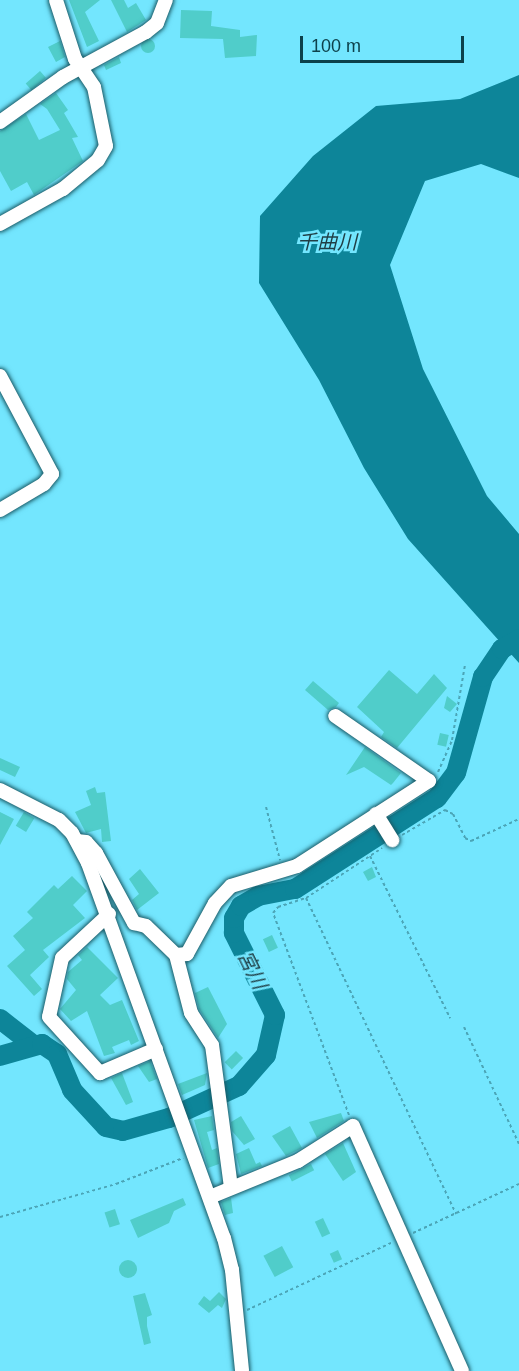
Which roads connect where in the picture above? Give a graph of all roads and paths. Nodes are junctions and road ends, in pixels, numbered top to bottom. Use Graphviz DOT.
graph roads {
  1 [pos="56,0"];
  2 [pos="181,0"];
  3 [pos="166,1"];
  4 [pos="80,67"];
  5 [pos="0,122"];
  6 [pos="0,224"];
  7 [pos="0,376"];
  8 [pos="0,510"];
  9 [pos="465,665"];
  10 [pos="334,716"];
  11 [pos="429,781"];
  12 [pos="0,790"];
  13 [pos="267,807"];
  14 [pos="379,819"];
  15 [pos="519,819"];
  16 [pos="391,839"];
  17 [pos="77,841"];
  18 [pos="370,856"];
  19 [pos="283,872"];
  20 [pos="306,898"];
  21 [pos="109,914"];
  22 [pos="134,923"];
  23 [pos="117,937"];
  24 [pos="176,955"];
  25 [pos="450,1018"];
  26 [pos="464,1027"];
  27 [pos="156,1049"];
  28 [pos="353,1126"];
  29 [pos="519,1144"];
  30 [pos="193,1155"];
  31 [pos="519,1184"];
  32 [pos="231,1188"];
  33 [pos="210,1197"];
  34 [pos="456,1214"];
  35 [pos="0,1218"];
  36 [pos="403,1238"];
  37 [pos="237,1315"];
  38 [pos="242,1371"];
  39 [pos="462,1371"];
  1 -- 4 [label="street"];
  2 -- 3 [label="street"];
  3 -- 4 [label="street"];
  4 -- 5 [label="street"];
  4 -- 6 [label="street"];
  7 -- 8 [label="street"];
  9 -- 11 [label="path"];
  10 -- 11 [label="street"];
  11 -- 14 [label="street"];
  12 -- 17 [label="street"];
  13 -- 19 [label="path"];
  14 -- 16 [label="street"];
  14 -- 19 [label="street"];
  15 -- 16 [label="path"];
  16 -- 18 [label="path"];
  17 -- 21 [label="street"];
  17 -- 22 [label="street"];
  18 -- 20 [label="path"];
  18 -- 25 [label="path"];
  19 -- 24 [label="street"];
  20 -- 28 [label="path"];
  20 -- 34 [label="path"];
  21 -- 23 [label="street"];
  21 -- 27 [label="street"];
  22 -- 23 [label="street"];
  22 -- 24 [label="street"];
  23 -- 27 [label="street"];
  24 -- 32 [label="street"];
  26 -- 29 [label="path"];
  27 -- 30 [label="street"];
  28 -- 32 [label="street"];
  28 -- 36 [label="street"];
  30 -- 33 [label="street"];
  30 -- 35 [label="path"];
  31 -- 34 [label="path"];
  32 -- 33 [label="street"];
  33 -- 37 [label="street"];
  34 -- 36 [label="path"];
  36 -- 37 [label="path"];
  36 -- 39 [label="street"];
  37 -- 38 [label="street"];
}
